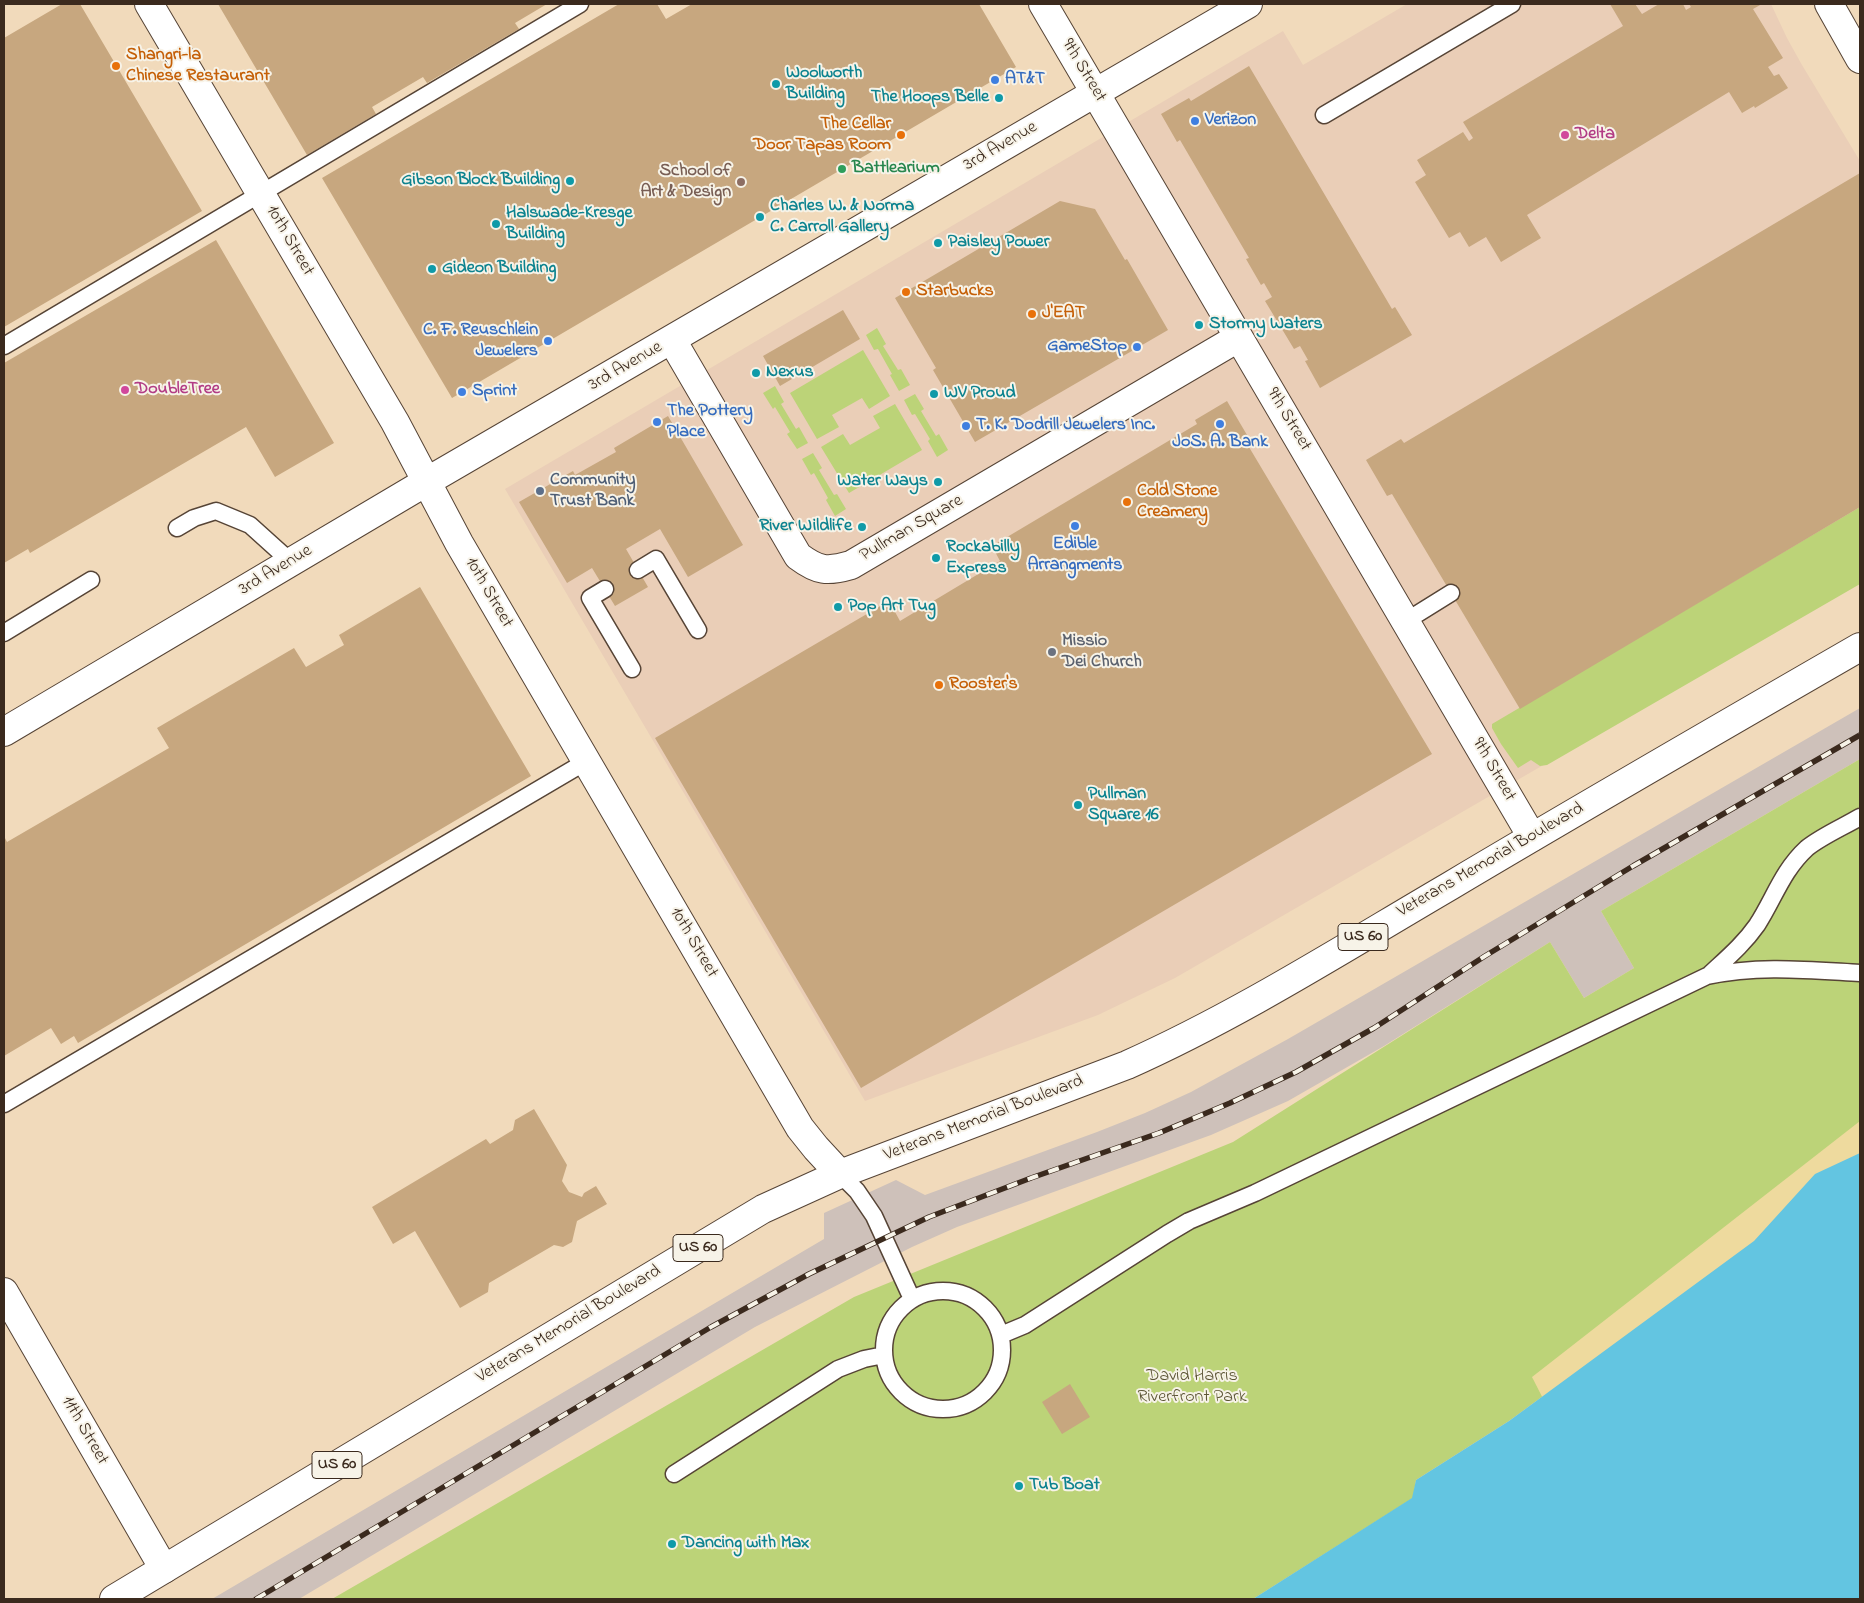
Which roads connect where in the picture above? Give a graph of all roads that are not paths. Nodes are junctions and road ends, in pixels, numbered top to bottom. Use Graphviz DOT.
graph roads {
  1 [pos="149,4"];
  2 [pos="580,4"];
  3 [pos="1043,4"];
  4 [pos="1248,4"];
  5 [pos="1512,4"];
  6 [pos="1829,4"];
  7 [pos="1860,59"];
  8 [pos="1096,92"];
  9 [pos="1324,115"];
  10 [pos="261,193"];
  11 [pos="1238,338"];
  12 [pos="672,340"];
  13 [pos="4,346"];
  14 [pos="426,482"];
  15 [pos="177,528"];
  16 [pos="291,562"];
  17 [pos="638,570"];
  18 [pos="91,580"];
  19 [pos="605,589"];
  20 [pos="1451,593"];
  21 [pos="1406,621"];
  22 [pos="698,630"];
  23 [pos="4,633"];
  24 [pos="1860,647"];
  25 [pos="632,669"];
  26 [pos="4,732"];
  27 [pos="587,761"];
  28 [pos="1860,817"];
  29 [pos="1532,837"];
  30 [pos="1860,973"];
  31 [pos="1707,976"];
  32 [pos="4,1104"];
  33 [pos="840,1174"];
  34 [pos="4,1292"];
  35 [pos="912,1299"];
  36 [pos="1001,1335"];
  37 [pos="884,1355"];
  38 [pos="674,1474"];
  39 [pos="164,1570"];
  40 [pos="114,1599"];
  1 -- 10 [label="street, 10th Street"];
  2 -- 10 [label="lane"];
  3 -- 8 [label="street, 9th Street"];
  4 -- 8 [label="street, 3rd Avenue"];
  5 -- 9 [label="lane"];
  6 -- 7 [label="street"];
  8 -- 11 [label="street, 9th Street"];
  8 -- 12 [label="street, 3rd Avenue"];
  10 -- 13 [label="lane"];
  10 -- 14 [label="street, 10th Street"];
  11 -- 12 [label="street, Pullman Square"];
  11 -- 21 [label="street, 9th Street"];
  12 -- 14 [label="street, 3rd Avenue"];
  14 -- 16 [label="street, 3rd Avenue"];
  14 -- 27 [label="street, 10th Street"];
  15 -- 16 [label="lane"];
  16 -- 26 [label="street, 3rd Avenue"];
  17 -- 22 [label="lane"];
  18 -- 23 [label="lane"];
  19 -- 25 [label="lane"];
  20 -- 21 [label="lane"];
  21 -- 29 [label="street, 9th Street"];
  24 -- 29 [label="street, Veterans Memorial Boulevard / US 60"];
  27 -- 32 [label="lane"];
  27 -- 33 [label="street, 10th Street"];
  28 -- 31 [label="lane"];
  29 -- 33 [label="street, Veterans Memorial Boulevard / US 60"];
  30 -- 31 [label="lane"];
  31 -- 36 [label="lane"];
  33 -- 35 [label="lane"];
  33 -- 39 [label="street, Veterans Memorial Boulevard / US 60"];
  34 -- 39 [label="street, 11th Street"];
  35 -- 36 [label="lane"];
  35 -- 37 [label="lane"];
  36 -- 37 [label="lane"];
  37 -- 38 [label="lane"];
  39 -- 40 [label="street, Veterans Memorial Boulevard / US 60"];
}
